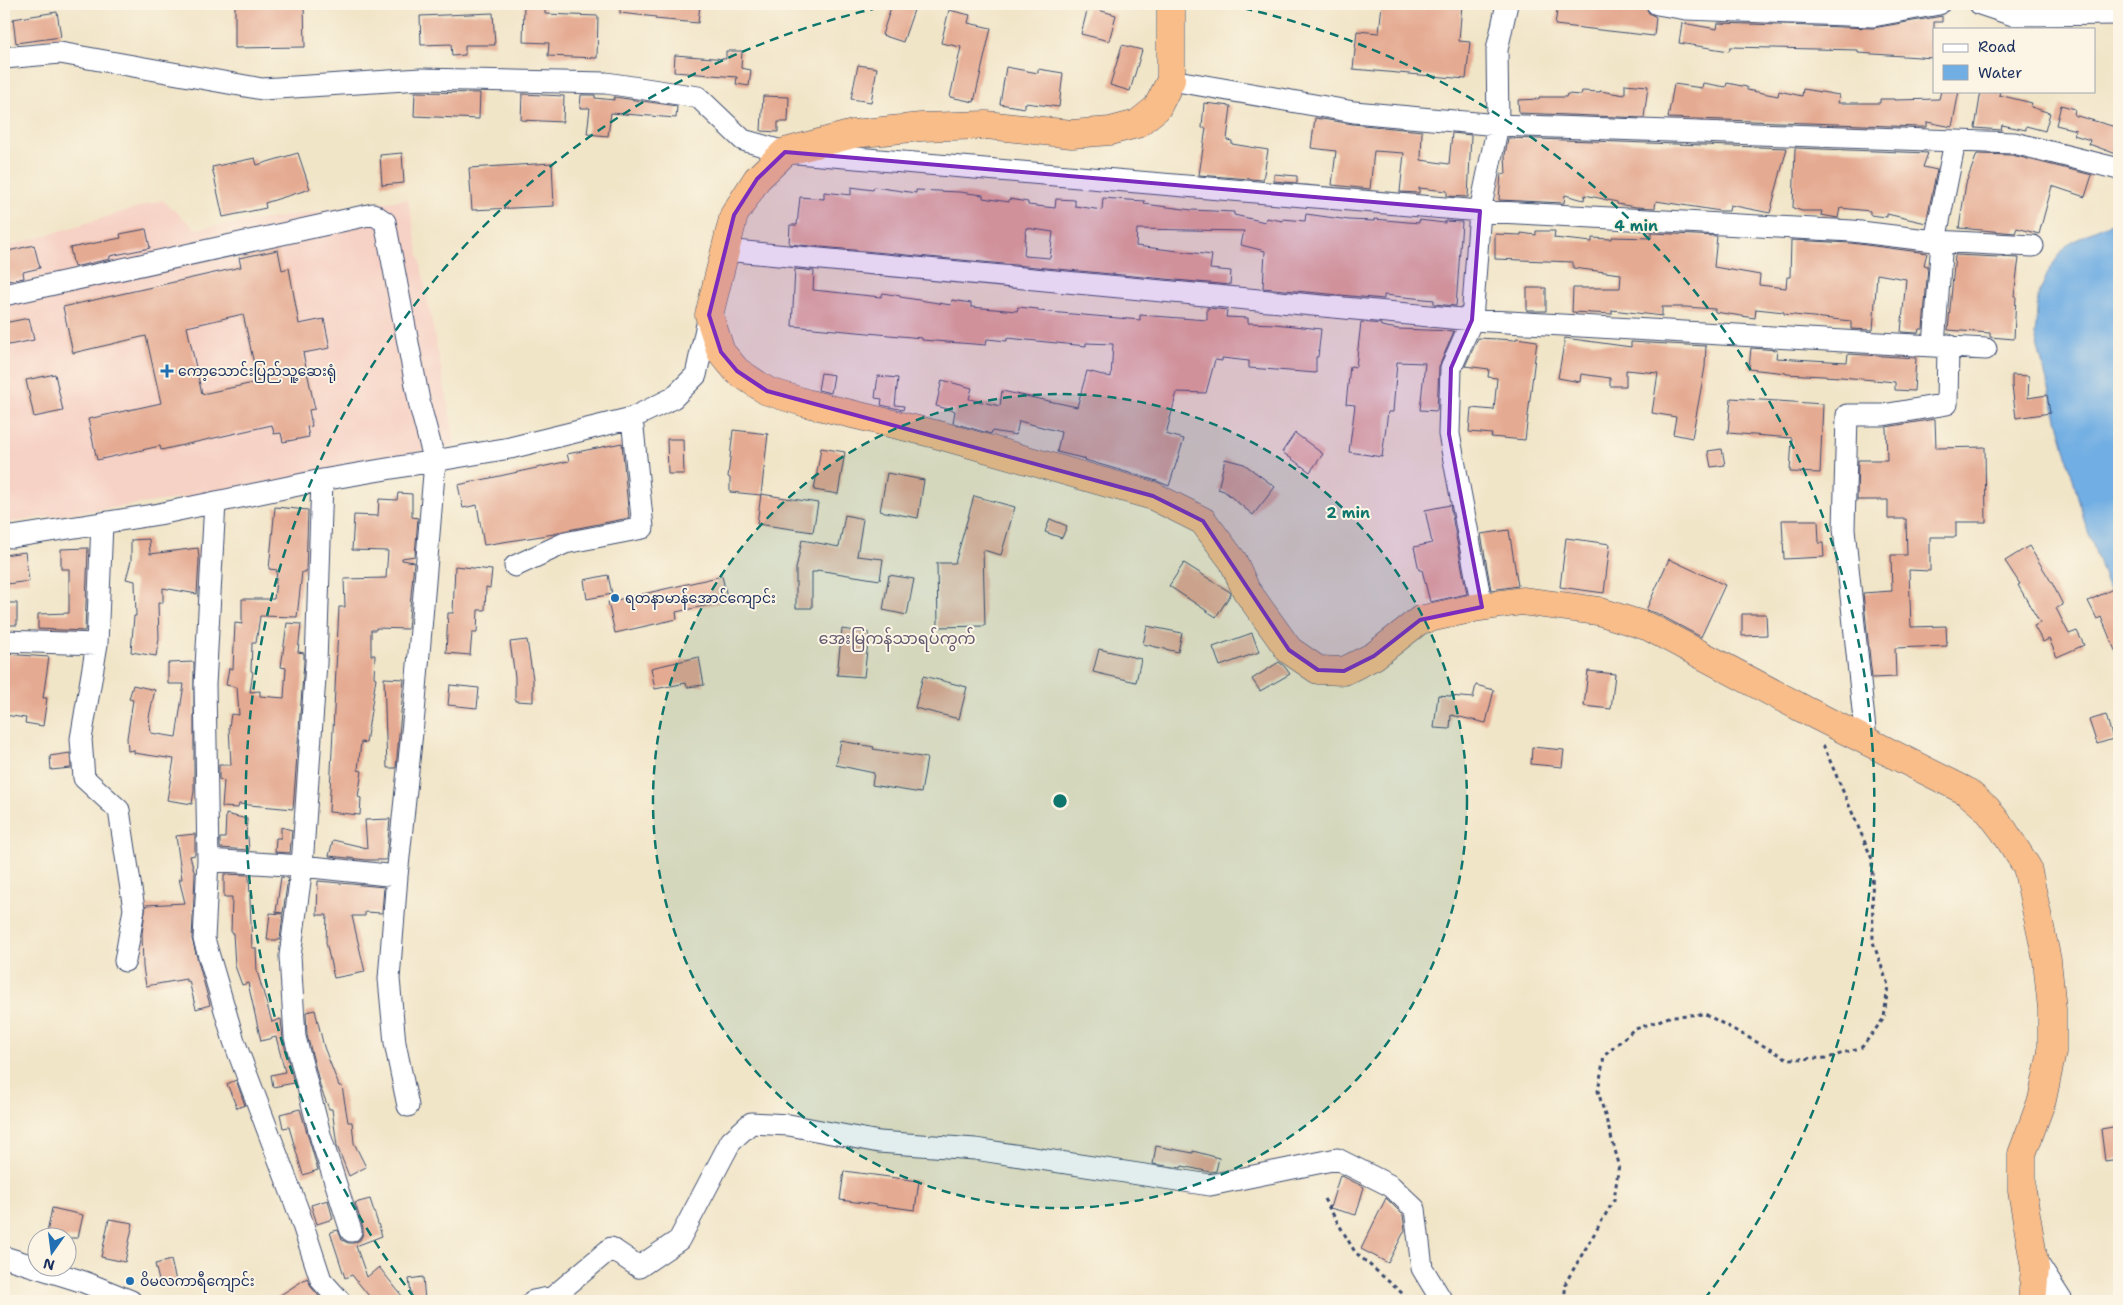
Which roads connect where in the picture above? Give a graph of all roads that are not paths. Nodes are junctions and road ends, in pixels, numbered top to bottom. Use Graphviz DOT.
graph roads {
  1 [pos="1171,4"];
  2 [pos="1507,4"];
  3 [pos="1657,4"];
  4 [pos="1939,4"];
  5 [pos="1980,4"];
  6 [pos="2119,14"];
  7 [pos="4,58"];
  8 [pos="1171,80"];
  9 [pos="1498,125"];
  10 [pos="1955,142"];
  11 [pos="785,152"];
  12 [pos="2119,169"];
  13 [pos="1480,211"];
  14 [pos="1939,241"];
  15 [pos="2033,246"];
  16 [pos="724,250"];
  17 [pos="4,295"];
  18 [pos="709,315"];
  19 [pos="1472,320"];
  20 [pos="1941,345"];
  21 [pos="1986,348"];
  22 [pos="632,418"];
  23 [pos="436,462"];
  24 [pos="322,480"];
  25 [pos="215,502"];
  26 [pos="102,523"];
  27 [pos="4,536"];
  28 [pos="515,566"];
  29 [pos="1482,607"];
  30 [pos="4,641"];
  31 [pos="97,644"];
  32 [pos="1866,739"];
  33 [pos="208,860"];
  34 [pos="302,866"];
  35 [pos="397,876"];
  36 [pos="125,961"];
  37 [pos="408,1106"];
  38 [pos="351,1231"];
  39 [pos="2033,1256"];
  40 [pos="4,1257"];
  41 [pos="132,1301"];
  42 [pos="340,1301"];
  43 [pos="533,1301"];
  44 [pos="1442,1301"];
  45 [pos="2032,1301"];
  46 [pos="2062,1301"];
  1 -- 8 [label="highway"];
  2 -- 9 [label="street"];
  3 -- 4 [label="street"];
  5 -- 6 [label="street"];
  7 -- 11 [label="street"];
  8 -- 9 [label="street"];
  8 -- 11 [label="highway"];
  9 -- 10 [label="street"];
  9 -- 13 [label="street"];
  10 -- 12 [label="street"];
  10 -- 14 [label="street"];
  11 -- 13 [label="street"];
  11 -- 16 [label="highway"];
  13 -- 14 [label="street"];
  13 -- 19 [label="street"];
  14 -- 15 [label="street"];
  14 -- 20 [label="street"];
  16 -- 18 [label="highway"];
  16 -- 19 [label="street"];
  17 -- 23 [label="street"];
  18 -- 22 [label="street"];
  18 -- 29 [label="highway"];
  19 -- 20 [label="street"];
  19 -- 29 [label="street"];
  20 -- 21 [label="street"];
  20 -- 32 [label="street"];
  22 -- 23 [label="street"];
  22 -- 28 [label="street"];
  23 -- 24 [label="street"];
  23 -- 35 [label="street"];
  24 -- 25 [label="street"];
  24 -- 34 [label="street"];
  25 -- 26 [label="street"];
  25 -- 33 [label="street"];
  26 -- 27 [label="street"];
  26 -- 31 [label="street"];
  29 -- 32 [label="highway"];
  30 -- 31 [label="street"];
  31 -- 36 [label="street"];
  32 -- 39 [label="highway"];
  33 -- 34 [label="street"];
  33 -- 42 [label="street"];
  34 -- 35 [label="street"];
  34 -- 38 [label="street"];
  35 -- 37 [label="street"];
  39 -- 45 [label="highway"];
  39 -- 46 [label="street"];
  40 -- 41 [label="street"];
  43 -- 44 [label="street"];
}
